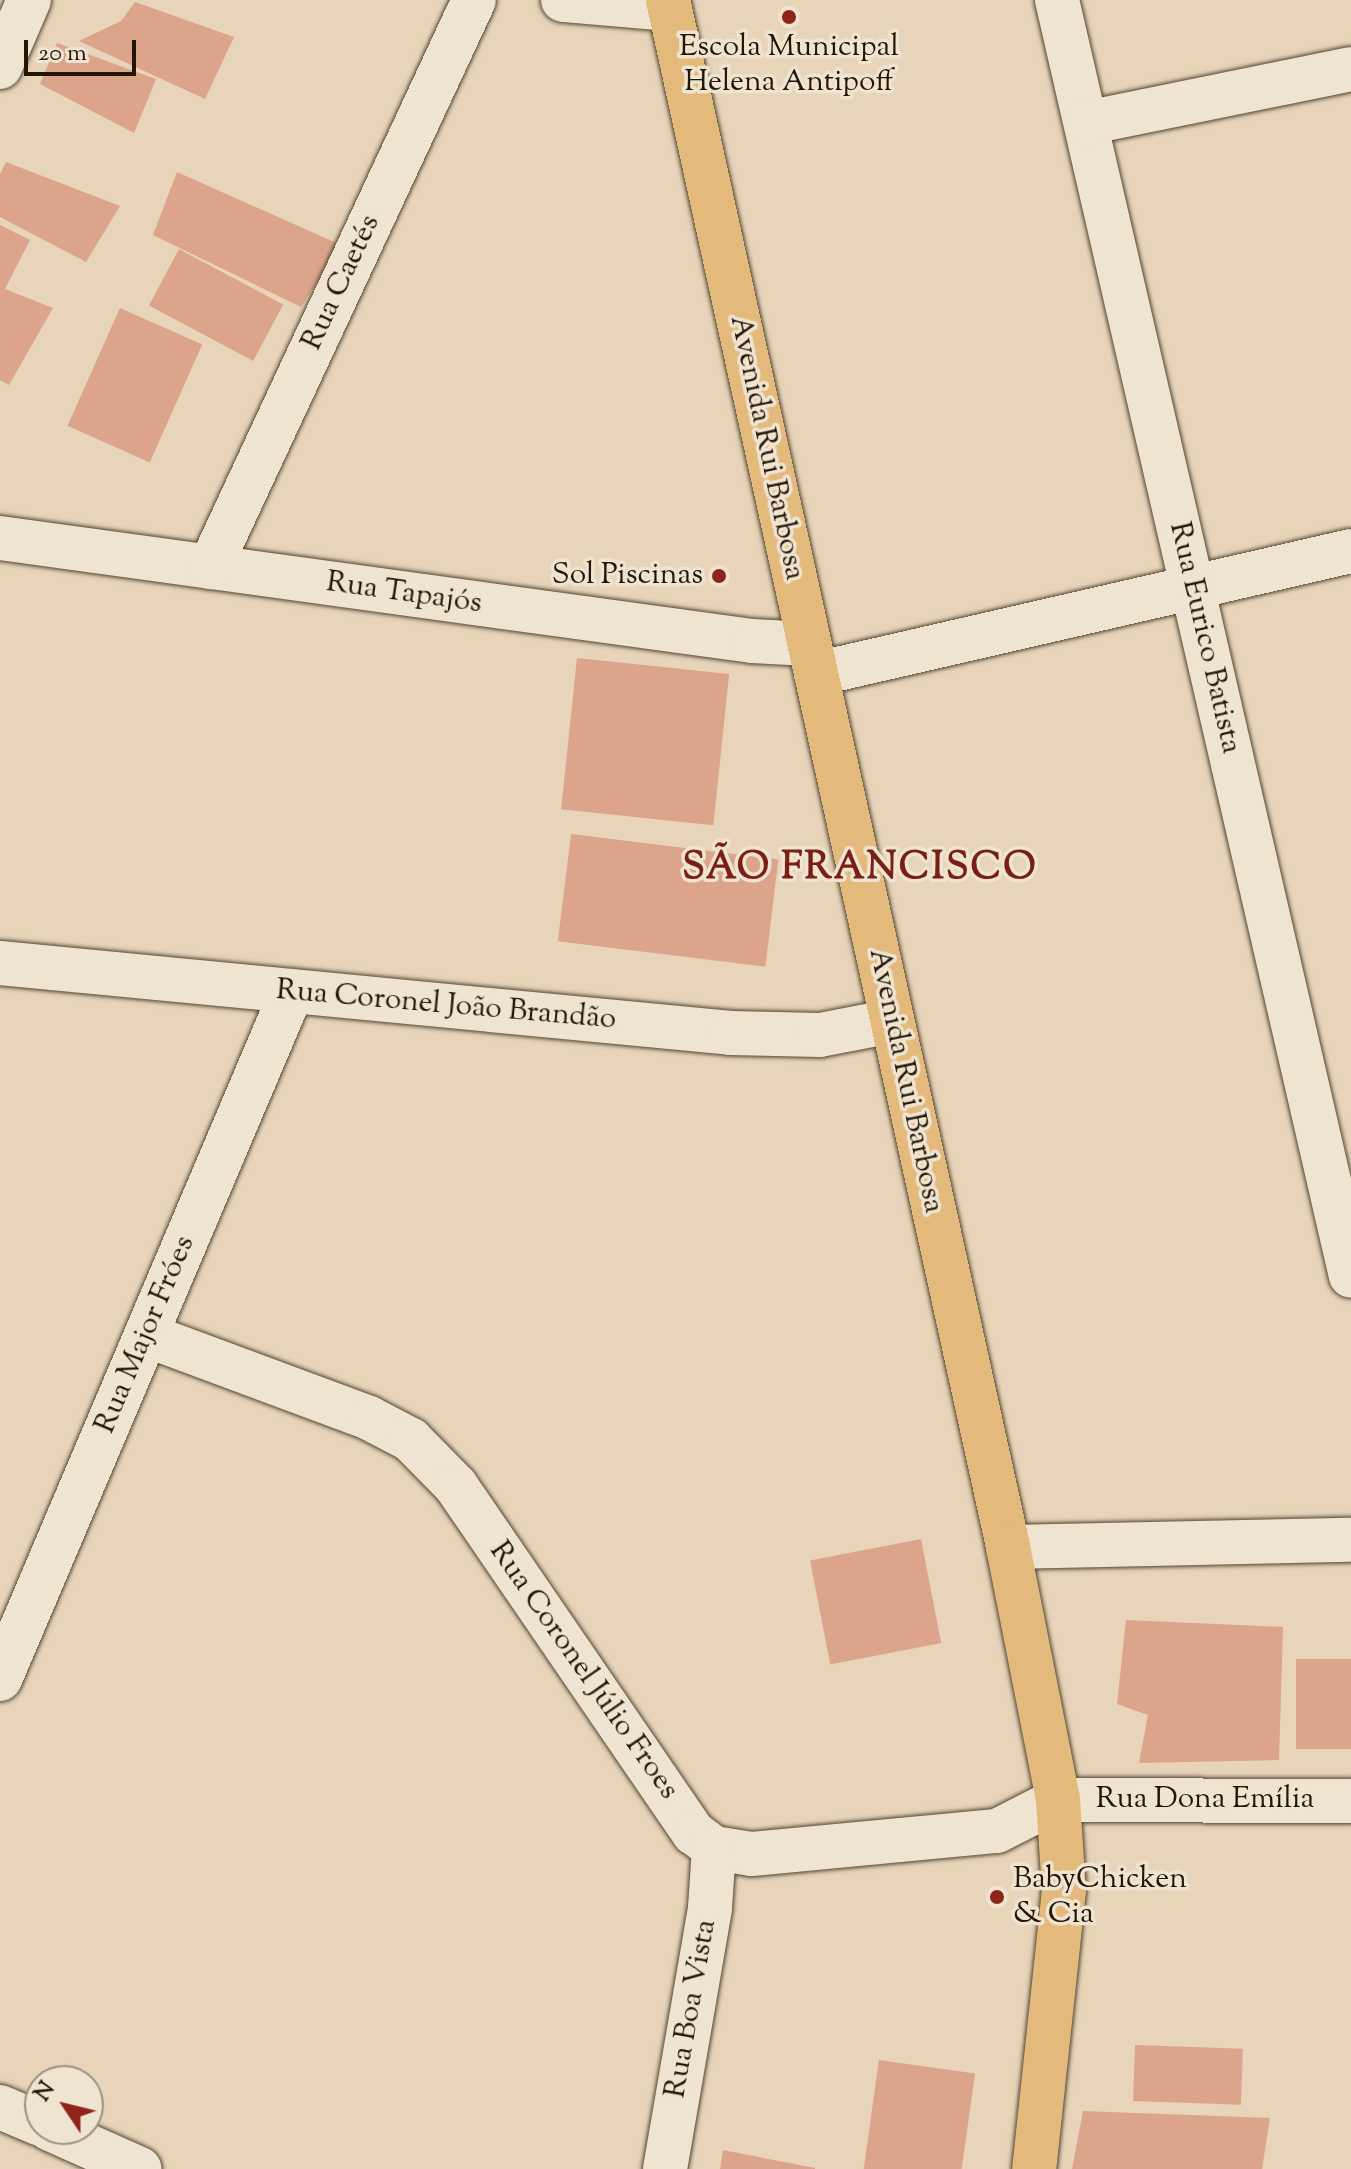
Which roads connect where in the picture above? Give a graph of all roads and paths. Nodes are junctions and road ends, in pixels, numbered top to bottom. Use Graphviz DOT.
graph roads {
  1 [pos="29,0"];
  2 [pos="474,0"];
  3 [pos="563,0"];
  4 [pos="1057,0"];
  5 [pos="668,5"];
  6 [pos="0,67"];
  7 [pos="1351,69"];
  8 [pos="1086,123"];
  9 [pos="0,538"];
  10 [pos="1351,551"];
  11 [pos="210,567"];
  12 [pos="1192,588"];
  13 [pos="813,659"];
  14 [pos="0,963"];
  15 [pos="292,991"];
  16 [pos="892,1021"];
  17 [pos="1351,1276"];
  18 [pos="146,1335"];
  19 [pos="1351,1540"];
  20 [pos="1008,1547"];
  21 [pos="0,1679"];
  22 [pos="1058,1800"];
  23 [pos="1351,1801"];
  24 [pos="714,1848"];
  25 [pos="0,2107"];
  26 [pos="24,2117"];
  27 [pos="86,2145"];
  28 [pos="140,2169"];
  29 [pos="665,2169"];
  30 [pos="1034,2169"];
  1 -- 6 [label="street"];
  2 -- 11 [label="street, Rua Caetés"];
  3 -- 5 [label="street"];
  4 -- 8 [label="street, Rua Eurico Batista"];
  5 -- 13 [label="main road, Avenida Rui Barbosa"];
  7 -- 8 [label="street"];
  8 -- 12 [label="street, Rua Eurico Batista"];
  9 -- 11 [label="street, Rua Tapajós"];
  10 -- 12 [label="street, Rua Tapajós"];
  11 -- 13 [label="street, Rua Tapajós"];
  12 -- 13 [label="street, Rua Tapajós"];
  12 -- 17 [label="street, Rua Eurico Batista"];
  13 -- 16 [label="main road, Avenida Rui Barbosa"];
  14 -- 15 [label="street, Rua Coronel João Brandão"];
  15 -- 16 [label="street, Rua Coronel João Brandão"];
  15 -- 18 [label="street, Rua Major Fróes"];
  16 -- 20 [label="main road, Avenida Rui Barbosa"];
  18 -- 21 [label="street, Rua Major Fróes"];
  18 -- 24 [label="street, Rua Coronel Júlio Froes"];
  19 -- 20 [label="street"];
  20 -- 22 [label="main road, Avenida Rui Barbosa"];
  22 -- 23 [label="street, Rua Dona Emília"];
  22 -- 24 [label="street"];
  22 -- 30 [label="main road, Avenida Rui Barbosa"];
  24 -- 29 [label="street, Rua Boa Vista"];
  25 -- 26 [label="street"];
  27 -- 28 [label="street"];
}
